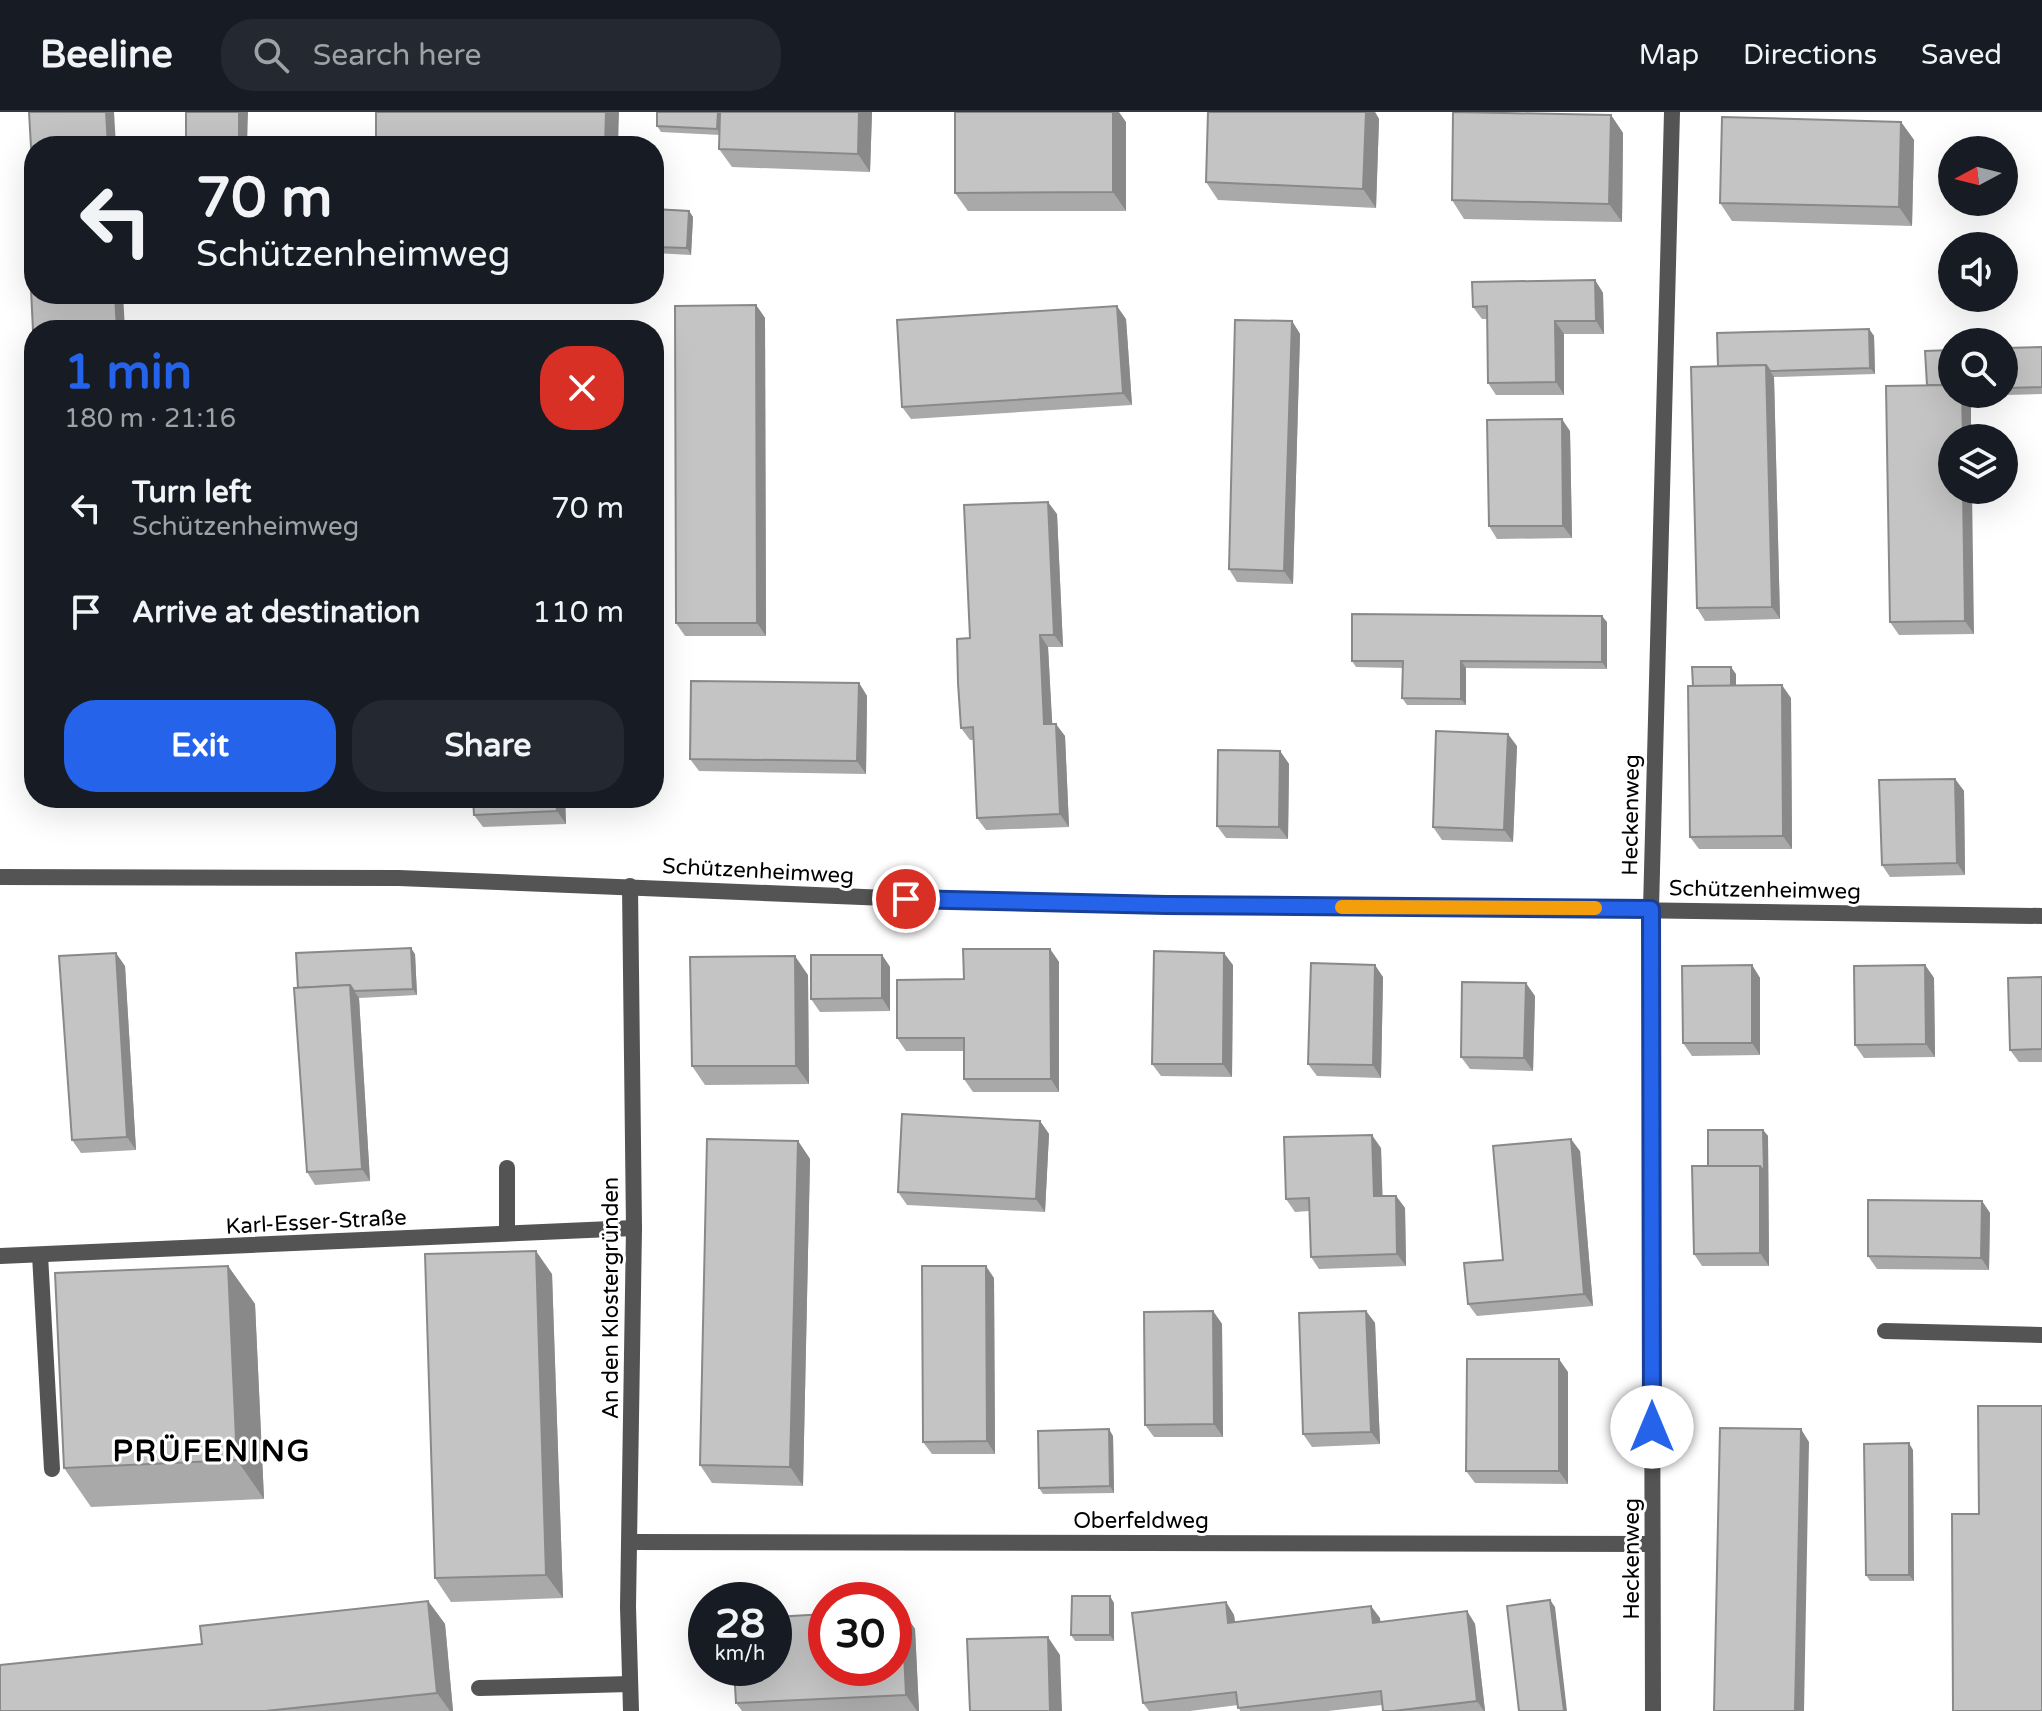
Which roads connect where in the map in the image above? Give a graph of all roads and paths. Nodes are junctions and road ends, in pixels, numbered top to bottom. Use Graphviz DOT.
graph roads {
  1 [pos="1672,112"];
  2 [pos="0,877"];
  3 [pos="630,886"];
  4 [pos="1651,909"];
  5 [pos="2042,916"];
  6 [pos="507,1168"];
  7 [pos="634,1228"];
  8 [pos="507,1233"];
  9 [pos="40,1255"];
  10 [pos="0,1256"];
  11 [pos="1885,1331"];
  12 [pos="2042,1335"];
  13 [pos="52,1469"];
  14 [pos="630,1542"];
  15 [pos="1652,1544"];
  16 [pos="630,1684"];
  17 [pos="479,1688"];
  18 [pos="631,1711"];
  19 [pos="1653,1711"];
  1 -- 4 [label="street, Heckenweg"];
  2 -- 3 [label="street, Schützenheimweg"];
  3 -- 4 [label="street, Schützenheimweg"];
  3 -- 7 [label="street, An den Klostergründen"];
  4 -- 5 [label="street, Schützenheimweg"];
  4 -- 15 [label="street, Heckenweg"];
  6 -- 8 [label="street"];
  7 -- 8 [label="street, Karl-Esser-Straße"];
  7 -- 14 [label="street, An den Klostergründen"];
  8 -- 9 [label="street, Karl-Esser-Straße"];
  9 -- 10 [label="street, Karl-Esser-Straße"];
  9 -- 13 [label="street"];
  11 -- 12 [label="street"];
  14 -- 15 [label="street, Oberfeldweg"];
  14 -- 16 [label="street, An den Klostergründen"];
  15 -- 19 [label="street, Heckenweg"];
  16 -- 17 [label="street"];
  16 -- 18 [label="street, An den Klostergründen"];
}
